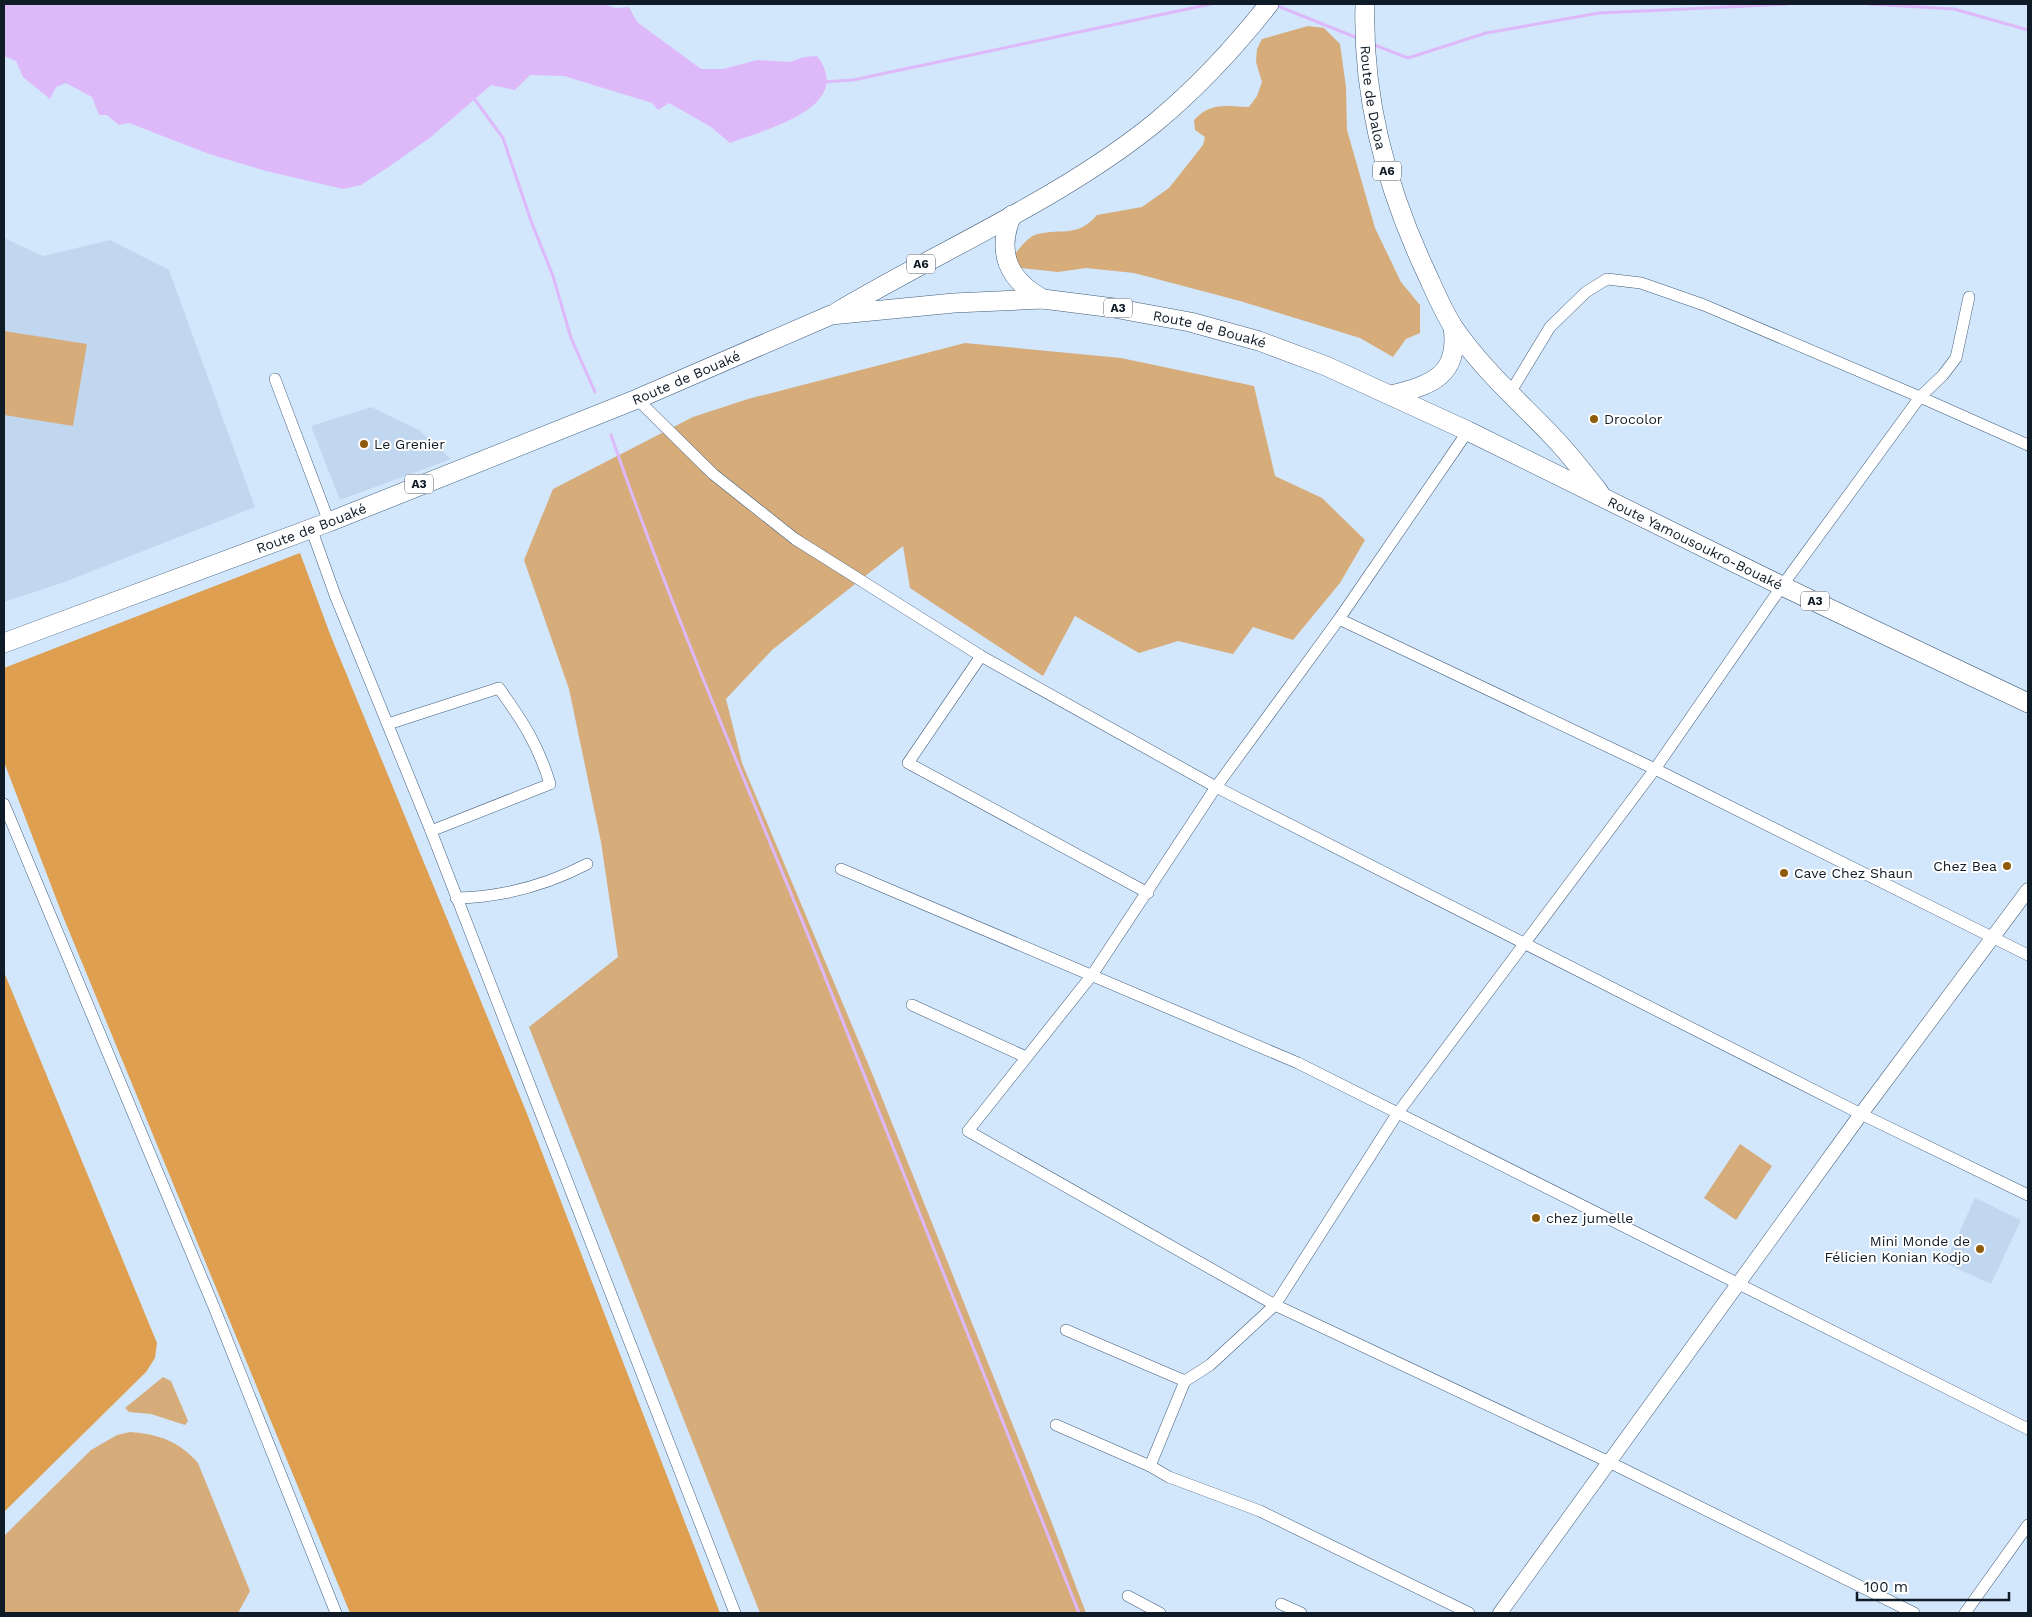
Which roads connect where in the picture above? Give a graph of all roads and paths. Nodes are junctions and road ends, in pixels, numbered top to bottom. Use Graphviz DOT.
graph roads {
  1 [pos="1269,4"];
  2 [pos="1364,4"];
  3 [pos="1012,215"];
  4 [pos="1969,297"];
  5 [pos="1043,298"];
  6 [pos="831,315"];
  7 [pos="1453,327"];
  8 [pos="275,379"];
  9 [pos="1510,392"];
  10 [pos="1391,395"];
  11 [pos="1920,397"];
  12 [pos="636,398"];
  13 [pos="1468,432"];
  14 [pos="2028,445"];
  15 [pos="1603,496"];
  16 [pos="328,522"];
  17 [pos="311,528"];
  18 [pos="1782,586"];
  19 [pos="1339,619"];
  20 [pos="4,643"];
  21 [pos="981,656"];
  22 [pos="2028,703"];
  23 [pos="388,724"];
  24 [pos="1655,769"];
  25 [pos="1216,787"];
  26 [pos="4,804"];
  27 [pos="7,824"];
  28 [pos="431,831"];
  29 [pos="587,864"];
  30 [pos="841,869"];
  31 [pos="2028,890"];
  32 [pos="1148,893"];
  33 [pos="456,898"];
  34 [pos="1993,938"];
  35 [pos="1527,943"];
  36 [pos="2028,955"];
  37 [pos="1092,975"];
  38 [pos="912,1006"];
  39 [pos="1026,1057"];
  40 [pos="1397,1114"];
  41 [pos="1861,1114"];
  42 [pos="2028,1195"];
  43 [pos="1738,1283"];
  44 [pos="1275,1305"];
  45 [pos="1066,1330"];
  46 [pos="1185,1381"];
  47 [pos="1056,1424"];
  48 [pos="2028,1428"];
  49 [pos="1609,1462"];
  50 [pos="1150,1466"];
  51 [pos="2028,1525"];
  52 [pos="1128,1596"];
  53 [pos="1281,1604"];
  54 [pos="336,1613"];
  55 [pos="735,1613"];
  56 [pos="1160,1613"];
  57 [pos="1301,1613"];
  58 [pos="1469,1613"];
  59 [pos="1500,1613"];
  60 [pos="1914,1613"];
  61 [pos="1965,1613"];
  1 -- 3 [label="highway, A6"];
  2 -- 7 [label="highway, Route de Daloa / A6"];
  3 -- 5 [label="highway"];
  3 -- 6 [label="highway, A6"];
  4 -- 11 [label="street"];
  5 -- 6 [label="highway, Route de Bouaké / A3"];
  5 -- 10 [label="highway, Route de Bouaké / A3"];
  6 -- 12 [label="highway, Route de Bouaké / A3"];
  7 -- 9 [label="highway, A6"];
  7 -- 10 [label="highway"];
  8 -- 16 [label="street"];
  9 -- 11 [label="street"];
  9 -- 15 [label="highway, A6"];
  10 -- 13 [label="highway, Route Yamousoukro-Bouaké / A3"];
  11 -- 14 [label="street"];
  11 -- 18 [label="street"];
  12 -- 16 [label="highway, Route de Bouaké / A3"];
  12 -- 21 [label="street"];
  13 -- 15 [label="highway, Route Yamousoukro-Bouaké / A3"];
  13 -- 19 [label="street"];
  15 -- 18 [label="highway, Route Yamousoukro-Bouaké / A3"];
  16 -- 17 [label="highway, Route de Bouaké / A3"];
  17 -- 20 [label="highway, Route de Bouaké / A3"];
  17 -- 23 [label="street"];
  18 -- 22 [label="highway, Route Yamousoukro-Bouaké / A3"];
  18 -- 24 [label="street"];
  19 -- 24 [label="street"];
  19 -- 25 [label="street"];
  21 -- 25 [label="street"];
  21 -- 32 [label="street"];
  23 -- 28 [label="street"];
  23 -- 28 [label="street"];
  24 -- 34 [label="street"];
  24 -- 35 [label="street"];
  25 -- 32 [label="street"];
  25 -- 35 [label="street"];
  26 -- 27 [label="street"];
  27 -- 54 [label="street"];
  28 -- 33 [label="street"];
  29 -- 33 [label="street"];
  30 -- 37 [label="street"];
  31 -- 34 [label="street"];
  32 -- 37 [label="street"];
  33 -- 55 [label="street"];
  34 -- 36 [label="street"];
  34 -- 41 [label="street"];
  35 -- 40 [label="street"];
  35 -- 41 [label="street"];
  37 -- 39 [label="street"];
  37 -- 40 [label="street"];
  38 -- 39 [label="street"];
  39 -- 44 [label="street"];
  40 -- 43 [label="street"];
  40 -- 44 [label="street"];
  41 -- 42 [label="street"];
  41 -- 43 [label="street"];
  43 -- 48 [label="street"];
  43 -- 49 [label="street"];
  44 -- 46 [label="street"];
  44 -- 49 [label="street"];
  45 -- 46 [label="street"];
  46 -- 50 [label="street"];
  47 -- 50 [label="street"];
  49 -- 59 [label="street"];
  49 -- 60 [label="street"];
  50 -- 58 [label="street"];
  51 -- 61 [label="street"];
  52 -- 56 [label="street"];
  53 -- 57 [label="street"];
}
